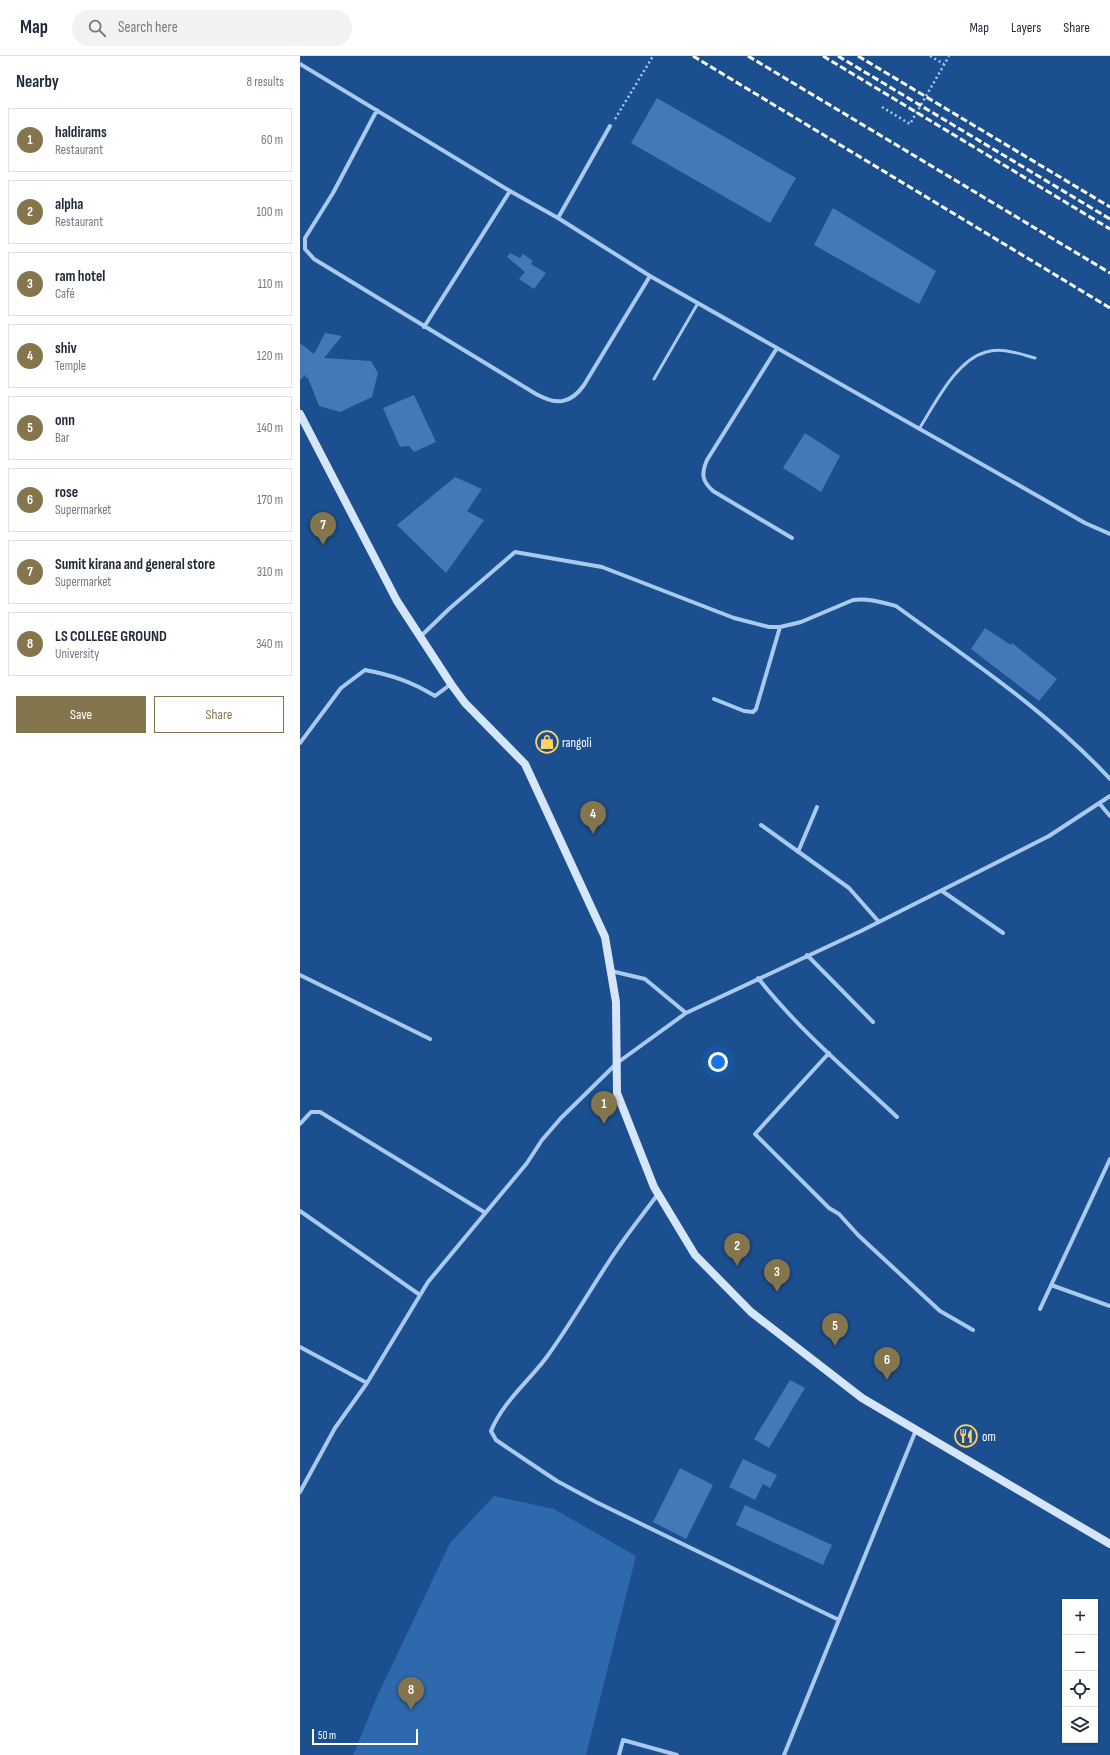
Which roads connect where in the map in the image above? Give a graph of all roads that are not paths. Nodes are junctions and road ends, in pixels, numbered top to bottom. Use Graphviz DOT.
graph roads {
  1 [pos="300,64"];
  2 [pos="377,110"];
  3 [pos="610,126"];
  4 [pos="510,191"];
  5 [pos="558,218"];
  6 [pos="650,276"];
  7 [pos="698,303"];
  8 [pos="424,326"];
  9 [pos="777,348"];
  10 [pos="1035,358"];
  11 [pos="654,379"];
  12 [pos="300,414"];
  13 [pos="919,429"];
  14 [pos="1110,534"];
  15 [pos="792,538"];
  16 [pos="780,627"];
  17 [pos="421,636"];
  18 [pos="451,684"];
  19 [pos="714,699"];
  20 [pos="300,743"];
  21 [pos="1110,778"];
  22 [pos="1110,796"];
  23 [pos="1099,803"];
  24 [pos="817,807"];
  25 [pos="1110,816"];
  26 [pos="761,825"];
  27 [pos="798,852"];
  28 [pos="942,891"];
  29 [pos="878,922"];
  30 [pos="1003,933"];
  31 [pos="808,955"];
  32 [pos="611,971"];
  33 [pos="300,975"];
  34 [pos="758,978"];
  35 [pos="686,1013"];
  36 [pos="873,1022"];
  37 [pos="430,1039"];
  38 [pos="829,1053"];
  39 [pos="617,1063"];
  40 [pos="897,1118"];
  41 [pos="300,1124"];
  42 [pos="1110,1159"];
  43 [pos="658,1193"];
  44 [pos="300,1211"];
  45 [pos="484,1212"];
  46 [pos="1051,1285"];
  47 [pos="420,1295"];
  48 [pos="1110,1306"];
  49 [pos="1040,1309"];
  50 [pos="974,1330"];
  51 [pos="300,1347"];
  52 [pos="366,1383"];
  53 [pos="916,1429"];
  54 [pos="300,1492"];
  55 [pos="1110,1544"];
  56 [pos="839,1620"];
  57 [pos="619,1755"];
  58 [pos="677,1755"];
  59 [pos="784,1755"];
  1 -- 2 [label="street"];
  2 -- 4 [label="street"];
  2 -- 8 [label="street"];
  3 -- 5 [label="street"];
  4 -- 5 [label="street"];
  4 -- 8 [label="street"];
  5 -- 6 [label="street"];
  6 -- 7 [label="street"];
  6 -- 8 [label="street"];
  7 -- 9 [label="street"];
  7 -- 11 [label="lane"];
  9 -- 13 [label="street"];
  9 -- 15 [label="street"];
  10 -- 13 [label="lane"];
  12 -- 17 [label="main road"];
  13 -- 14 [label="street"];
  16 -- 17 [label="street"];
  16 -- 19 [label="street"];
  16 -- 21 [label="street"];
  17 -- 18 [label="main road"];
  18 -- 20 [label="street"];
  18 -- 32 [label="main road"];
  22 -- 23 [label="street"];
  23 -- 25 [label="street"];
  23 -- 28 [label="street"];
  24 -- 27 [label="street"];
  26 -- 27 [label="street"];
  27 -- 29 [label="street"];
  28 -- 29 [label="street"];
  28 -- 30 [label="street"];
  29 -- 31 [label="street"];
  31 -- 34 [label="street"];
  31 -- 36 [label="street"];
  32 -- 35 [label="street"];
  32 -- 39 [label="main road"];
  33 -- 37 [label="street"];
  34 -- 35 [label="street"];
  34 -- 38 [label="street"];
  35 -- 39 [label="street"];
  38 -- 40 [label="street"];
  38 -- 50 [label="street"];
  39 -- 43 [label="main road"];
  39 -- 45 [label="street"];
  41 -- 45 [label="street"];
  42 -- 46 [label="street"];
  43 -- 53 [label="main road"];
  43 -- 56 [label="street"];
  44 -- 47 [label="street"];
  45 -- 47 [label="street"];
  46 -- 48 [label="street"];
  46 -- 49 [label="street"];
  47 -- 52 [label="street"];
  51 -- 52 [label="street"];
  52 -- 54 [label="street"];
  53 -- 55 [label="main road"];
  53 -- 56 [label="street"];
  56 -- 59 [label="street"];
  57 -- 58 [label="street"];
}
